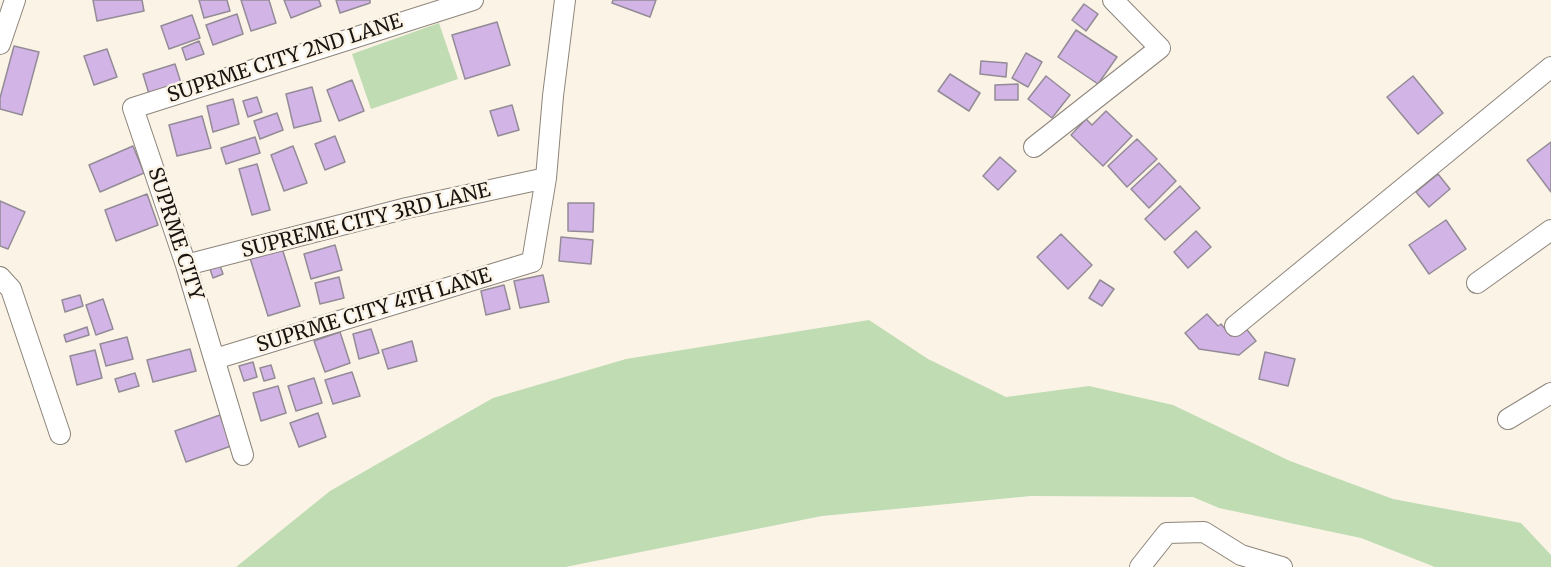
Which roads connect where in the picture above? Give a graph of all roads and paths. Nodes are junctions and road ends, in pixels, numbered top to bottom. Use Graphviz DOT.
graph roads {
  1 [pos="15,0"];
  2 [pos="473,0"];
  3 [pos="565,0"];
  4 [pos="1113,0"];
  5 [pos="0,44"];
  6 [pos="1551,67"];
  7 [pos="133,108"];
  8 [pos="1034,147"];
  9 [pos="546,178"];
  10 [pos="1551,230"];
  11 [pos="186,265"];
  12 [pos="0,277"];
  13 [pos="1477,283"];
  14 [pos="1235,326"];
  15 [pos="215,359"];
  16 [pos="1551,393"];
  17 [pos="1508,419"];
  18 [pos="60,434"];
  19 [pos="243,455"];
  20 [pos="1140,567"];
  21 [pos="1282,567"];
  1 -- 5 [label="street"];
  2 -- 7 [label="street, SUPRME CITY 2ND LANE"];
  3 -- 9 [label="street"];
  4 -- 8 [label="street"];
  6 -- 14 [label="street"];
  7 -- 11 [label="street, SUPRME CITY"];
  9 -- 11 [label="street, SUPREME CITY 3RD LANE"];
  9 -- 15 [label="street, SUPRME CITY 4TH LANE"];
  10 -- 13 [label="street"];
  11 -- 15 [label="street, SUPRME CITY"];
  12 -- 18 [label="street"];
  15 -- 19 [label="street, SUPRME CITY"];
  16 -- 17 [label="street"];
  20 -- 21 [label="street"];
}
